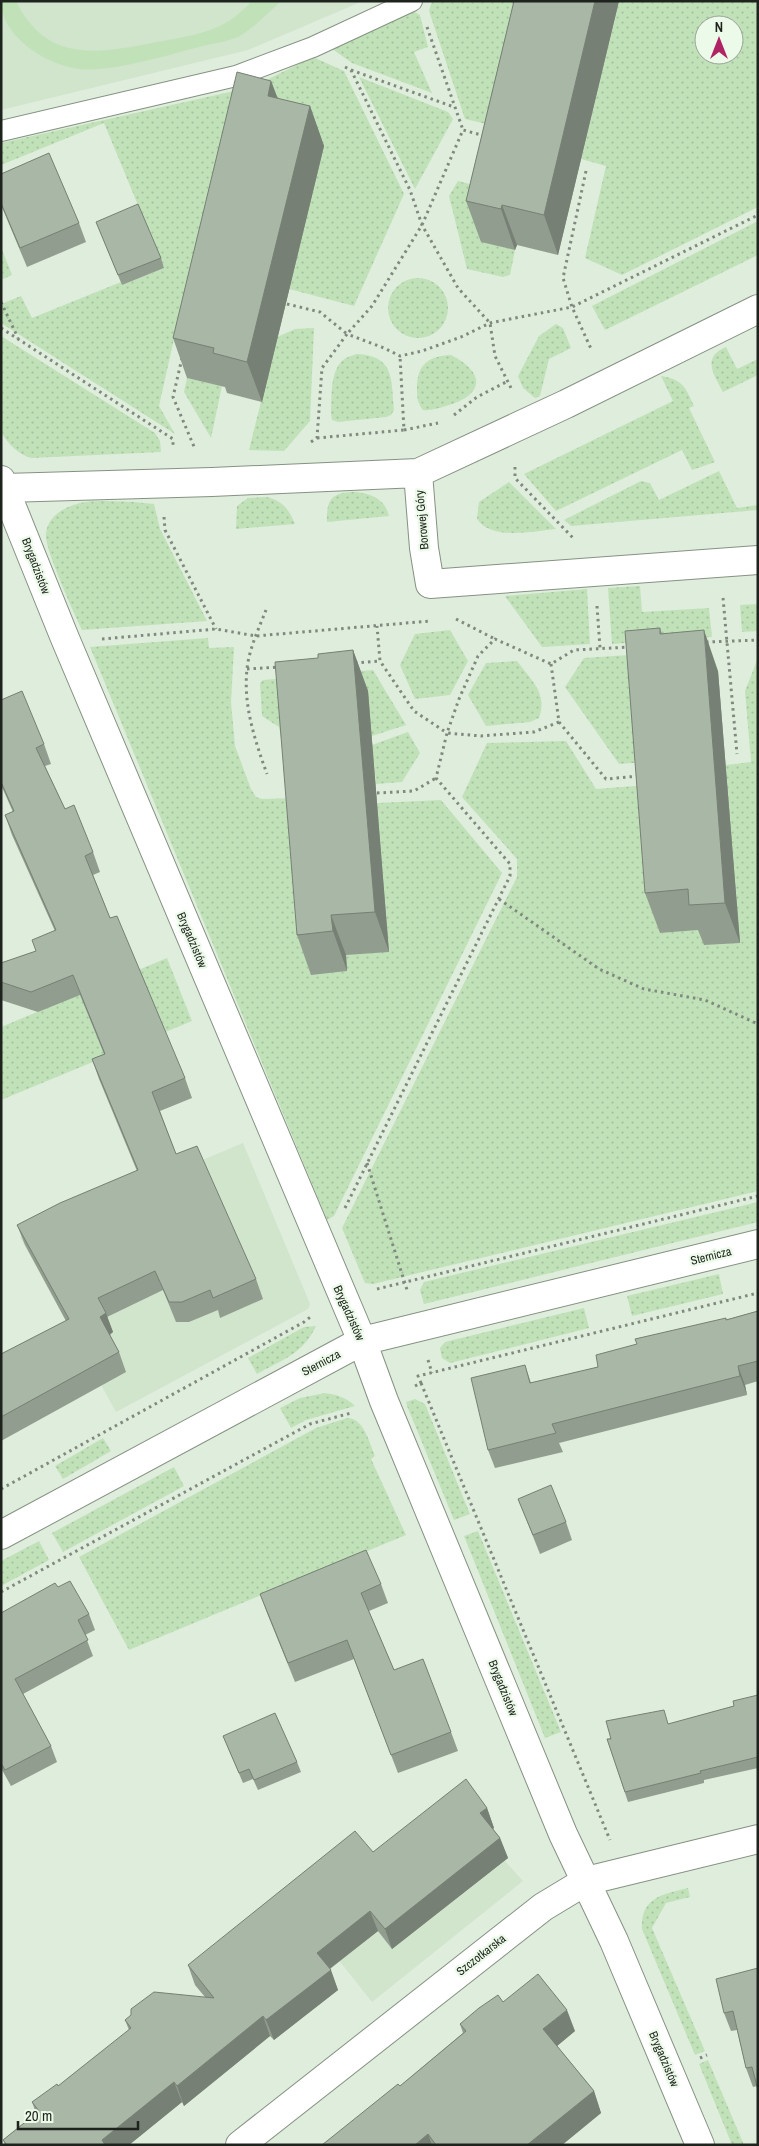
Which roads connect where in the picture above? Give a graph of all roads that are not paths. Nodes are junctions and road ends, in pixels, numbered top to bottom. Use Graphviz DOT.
graph roads {
  1 [pos="412,1"];
  2 [pos="1,132"];
  3 [pos="758,309"];
  4 [pos="418,473"];
  5 [pos="3,484"];
  6 [pos="758,560"];
  7 [pos="758,1244"];
  8 [pos="362,1341"];
  9 [pos="1,1535"];
  10 [pos="758,1839"];
  11 [pos="586,1881"];
  12 [pos="240,2145"];
  13 [pos="700,2145"];
  1 -- 2 [label="lane"];
  3 -- 4 [label="street, Borowej Góry"];
  4 -- 5 [label="street"];
  4 -- 6 [label="street, Borowej Góry"];
  5 -- 8 [label="street, Brygadzistów"];
  7 -- 8 [label="street, Sternicza"];
  8 -- 9 [label="street, Sternicza"];
  8 -- 11 [label="street, Brygadzistów"];
  10 -- 11 [label="street, Szczotkarska"];
  11 -- 12 [label="street, Szczotkarska"];
  11 -- 13 [label="street, Brygadzistów"];
}
